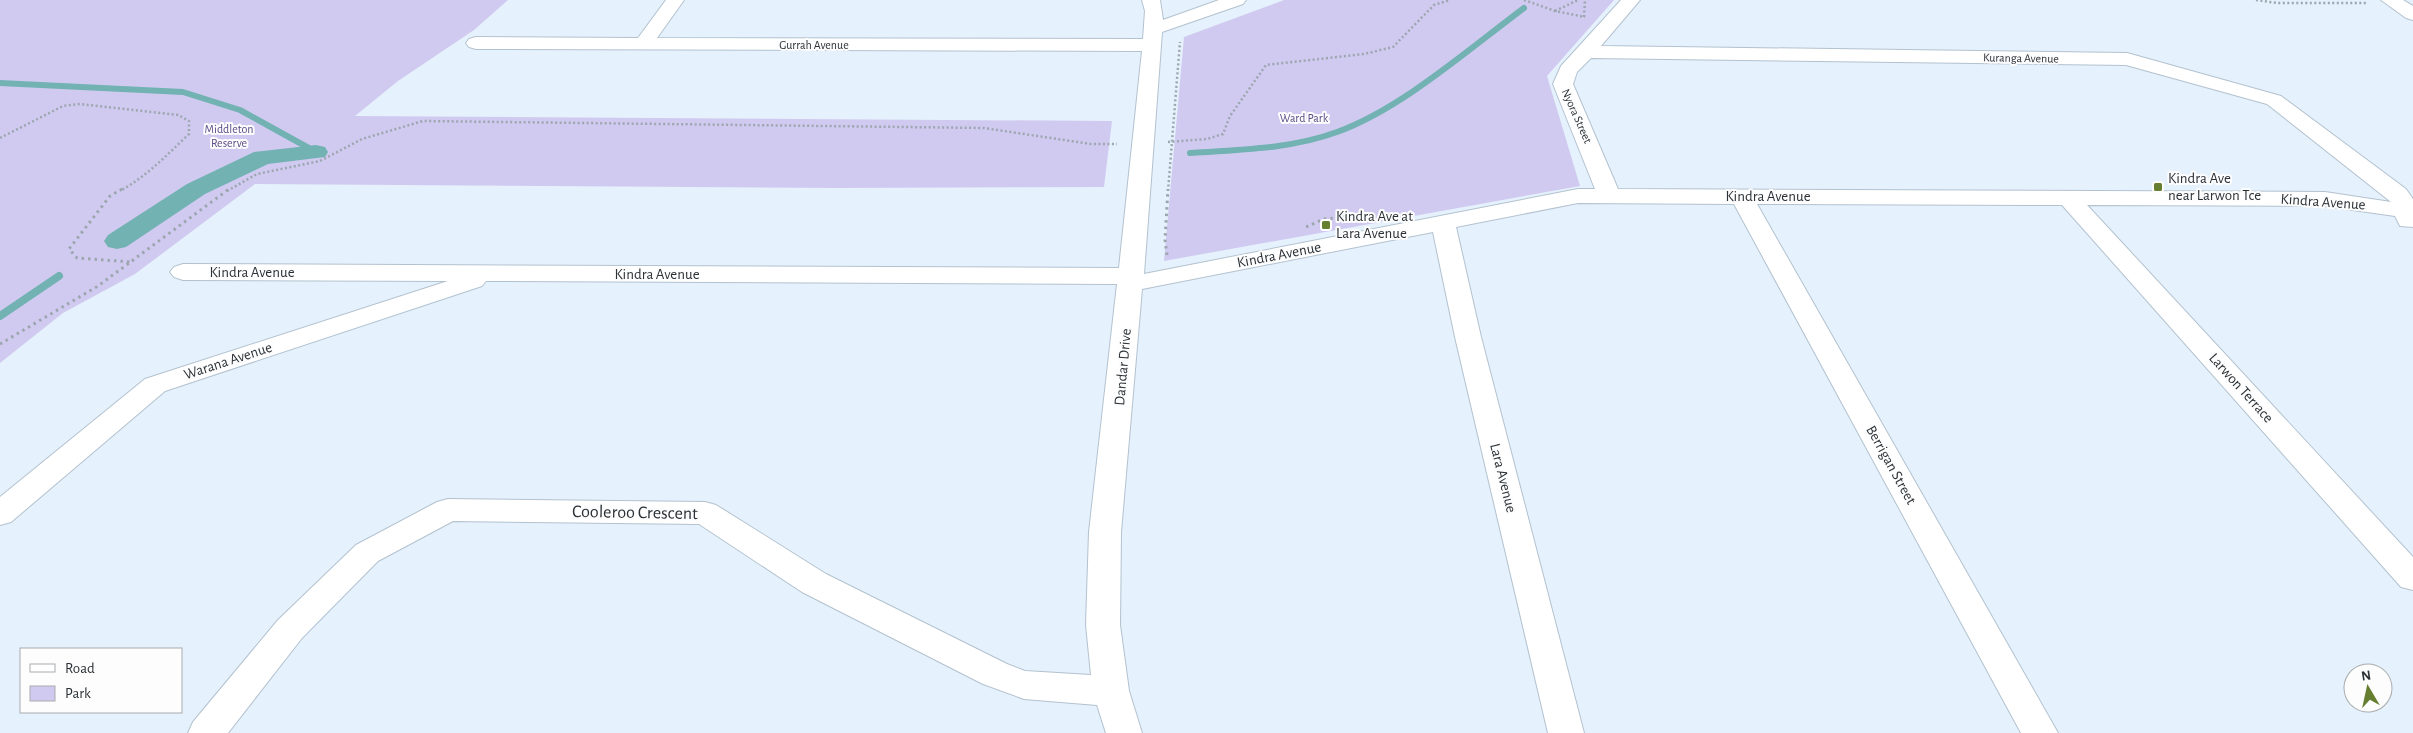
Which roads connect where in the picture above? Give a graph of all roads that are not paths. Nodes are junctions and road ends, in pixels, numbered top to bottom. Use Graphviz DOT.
graph roads {
  1 [pos="675,0"];
  2 [pos="1152,0"];
  3 [pos="1237,0"];
  4 [pos="1631,0"];
  5 [pos="2382,2"];
  6 [pos="2413,14"];
  7 [pos="1153,37"];
  8 [pos="476,43"];
  9 [pos="642,44"];
  10 [pos="1586,52"];
  11 [pos="1609,195"];
  12 [pos="1741,196"];
  13 [pos="2068,198"];
  14 [pos="2411,219"];
  15 [pos="1443,223"];
  16 [pos="183,272"];
  17 [pos="494,274"];
  18 [pos="1131,280"];
  19 [pos="0,514"];
  20 [pos="2413,578"];
  21 [pos="1111,691"];
  22 [pos="206,733"];
  23 [pos="1124,733"];
  24 [pos="1566,733"];
  25 [pos="2040,733"];
  1 -- 9 [label="street"];
  2 -- 7 [label="street, Dandar Drive"];
  3 -- 7 [label="street, Gurrah Avenue"];
  4 -- 10 [label="street, Nyora Street"];
  5 -- 6 [label="street"];
  7 -- 9 [label="street, Gurrah Avenue"];
  7 -- 18 [label="street, Dandar Drive"];
  8 -- 9 [label="street, Gurrah Avenue"];
  10 -- 11 [label="street, Nyora Street"];
  10 -- 14 [label="street, Kuranga Avenue"];
  11 -- 12 [label="street, Kindra Avenue"];
  11 -- 15 [label="street, Kindra Avenue"];
  12 -- 13 [label="street, Kindra Avenue"];
  12 -- 25 [label="street, Berrigan Street"];
  13 -- 14 [label="street, Kindra Avenue"];
  13 -- 20 [label="street, Larwon Terrace"];
  15 -- 18 [label="street, Kindra Avenue"];
  15 -- 24 [label="street, Lara Avenue"];
  16 -- 17 [label="street, Kindra Avenue"];
  17 -- 18 [label="street, Kindra Avenue"];
  17 -- 19 [label="street, Warana Avenue"];
  18 -- 21 [label="street, Dandar Drive"];
  21 -- 22 [label="street, Cooleroo Crescent"];
  21 -- 23 [label="street, Dandar Drive"];
}
